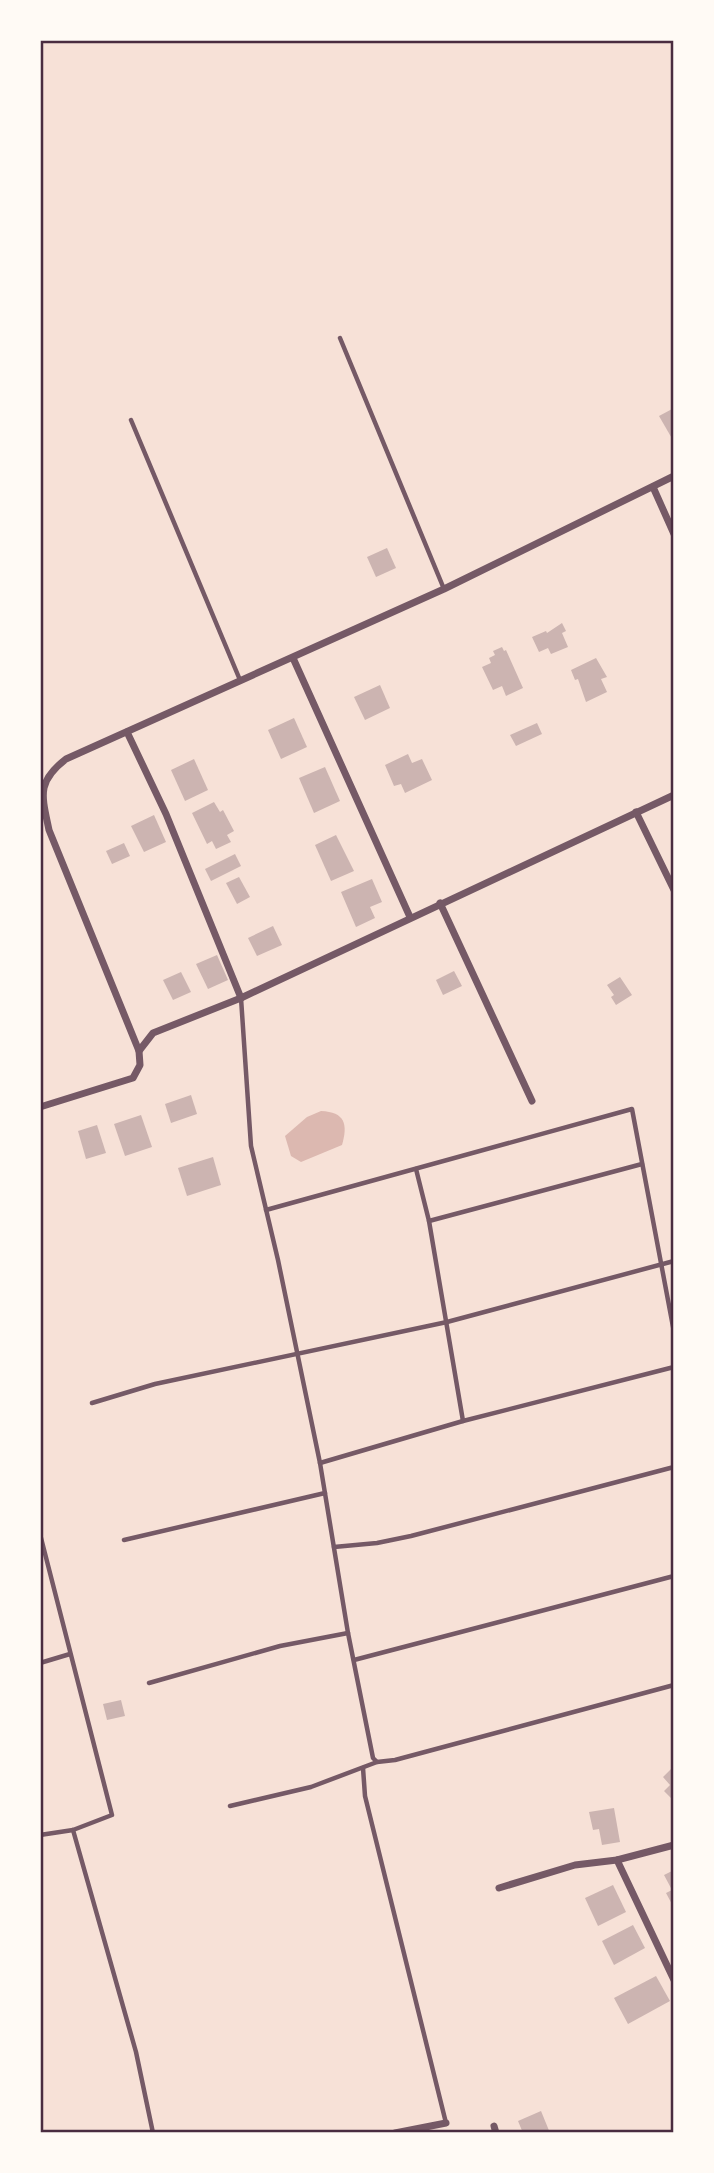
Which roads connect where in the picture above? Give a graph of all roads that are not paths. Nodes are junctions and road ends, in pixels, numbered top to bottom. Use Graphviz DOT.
graph roads {
  1 [pos="340,338"];
  2 [pos="131,420"];
  3 [pos="674,477"];
  4 [pos="653,487"];
  5 [pos="674,534"];
  6 [pos="444,589"];
  7 [pos="293,658"];
  8 [pos="241,681"];
  9 [pos="127,732"];
  10 [pos="674,794"];
  11 [pos="41,796"];
  12 [pos="636,812"];
  13 [pos="674,890"];
  14 [pos="440,903"];
  15 [pos="410,917"];
  16 [pos="241,998"];
  17 [pos="139,1051"];
  18 [pos="532,1101"];
  19 [pos="40,1107"];
  20 [pos="642,1164"];
  21 [pos="416,1170"];
  22 [pos="266,1210"];
  23 [pos="429,1221"];
  24 [pos="674,1261"];
  25 [pos="661,1264"];
  26 [pos="447,1322"];
  27 [pos="674,1332"];
  28 [pos="297,1355"];
  29 [pos="674,1367"];
  30 [pos="92,1403"];
  31 [pos="463,1421"];
  32 [pos="320,1463"];
  33 [pos="674,1467"];
  34 [pos="325,1493"];
  35 [pos="40,1534"];
  36 [pos="124,1540"];
  37 [pos="334,1547"];
  38 [pos="674,1576"];
  39 [pos="348,1633"];
  40 [pos="70,1654"];
  41 [pos="354,1660"];
  42 [pos="40,1663"];
  43 [pos="149,1683"];
  44 [pos="674,1685"];
  45 [pos="377,1762"];
  46 [pos="363,1768"];
  47 [pos="230,1806"];
  48 [pos="73,1830"];
  49 [pos="40,1835"];
  50 [pos="674,1846"];
  51 [pos="617,1860"];
  52 [pos="499,1888"];
  53 [pos="674,1980"];
  54 [pos="446,2123"];
  55 [pos="153,2133"];
  56 [pos="394,2133"];
  1 -- 6 [label="lane"];
  2 -- 8 [label="lane"];
  3 -- 4 [label="street"];
  4 -- 5 [label="street"];
  4 -- 6 [label="street"];
  6 -- 7 [label="street"];
  7 -- 8 [label="street"];
  7 -- 15 [label="street"];
  8 -- 9 [label="street"];
  9 -- 11 [label="street"];
  9 -- 16 [label="street"];
  10 -- 12 [label="street"];
  11 -- 17 [label="street"];
  12 -- 13 [label="street"];
  12 -- 14 [label="street"];
  14 -- 15 [label="street"];
  14 -- 18 [label="street"];
  15 -- 16 [label="street"];
  16 -- 17 [label="street"];
  16 -- 22 [label="lane"];
  17 -- 19 [label="street"];
  20 -- 21 [label="lane"];
  20 -- 23 [label="lane"];
  20 -- 25 [label="lane"];
  21 -- 22 [label="lane"];
  21 -- 23 [label="lane"];
  22 -- 28 [label="lane"];
  23 -- 26 [label="lane"];
  24 -- 25 [label="lane"];
  25 -- 26 [label="lane"];
  25 -- 27 [label="lane"];
  26 -- 28 [label="lane"];
  26 -- 31 [label="lane"];
  28 -- 30 [label="lane"];
  28 -- 32 [label="lane"];
  29 -- 31 [label="lane"];
  31 -- 32 [label="lane"];
  32 -- 34 [label="lane"];
  33 -- 37 [label="lane"];
  34 -- 36 [label="lane"];
  34 -- 37 [label="lane"];
  35 -- 40 [label="lane"];
  37 -- 39 [label="lane"];
  38 -- 41 [label="lane"];
  39 -- 41 [label="lane"];
  39 -- 43 [label="lane"];
  40 -- 42 [label="lane"];
  40 -- 48 [label="lane"];
  41 -- 45 [label="lane"];
  44 -- 45 [label="lane"];
  45 -- 46 [label="lane"];
  46 -- 47 [label="lane"];
  46 -- 54 [label="lane"];
  48 -- 49 [label="lane"];
  48 -- 55 [label="lane"];
  50 -- 51 [label="street"];
  51 -- 52 [label="street"];
  51 -- 53 [label="street"];
  54 -- 56 [label="street"];
}
